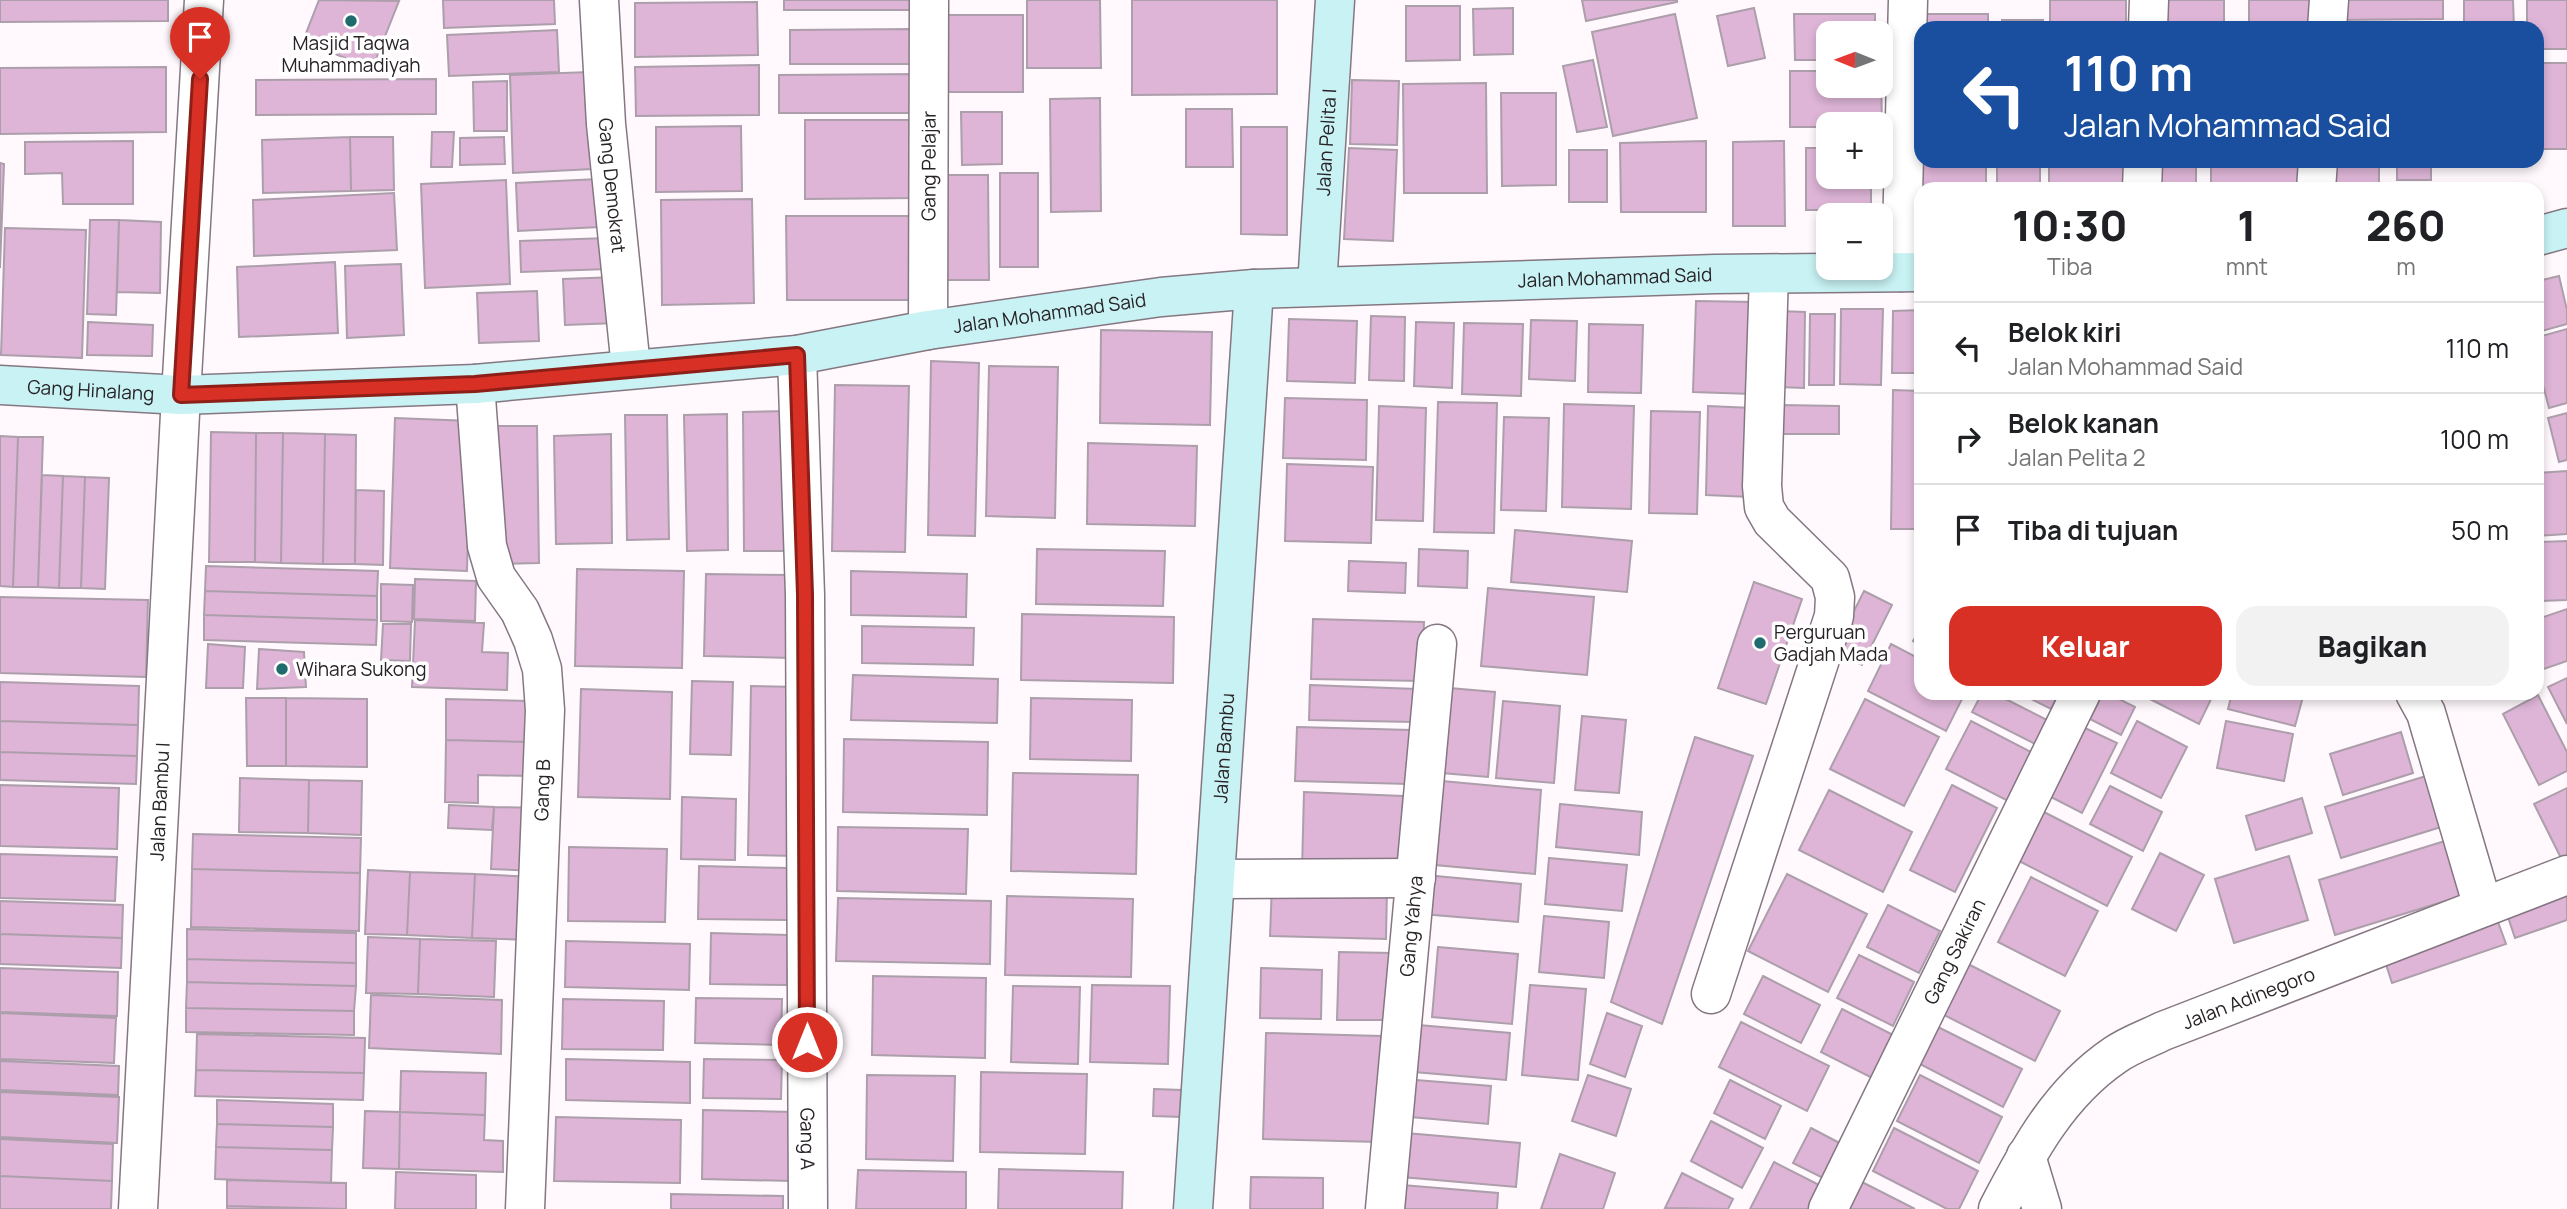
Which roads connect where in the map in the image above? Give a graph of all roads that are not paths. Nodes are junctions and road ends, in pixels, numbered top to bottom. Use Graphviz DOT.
graph roads {
  1 [pos="204,0"];
  2 [pos="599,0"];
  3 [pos="929,0"];
  4 [pos="1335,0"];
  5 [pos="1908,0"];
  6 [pos="2149,0"];
  7 [pos="2329,0"];
  8 [pos="2148,21"];
  9 [pos="2328,21"];
  10 [pos="2567,228"];
  11 [pos="2544,234"];
  12 [pos="1911,272"];
  13 [pos="1769,274"];
  14 [pos="1317,286"];
  15 [pos="1254,289"];
  16 [pos="928,330"];
  17 [pos="797,355"];
  18 [pos="631,368"];
  19 [pos="475,384"];
  20 [pos="0,385"];
  21 [pos="181,395"];
  22 [pos="1437,644"];
  23 [pos="2078,700"];
  24 [pos="2419,700"];
  25 [pos="2567,875"];
  26 [pos="1215,878"];
  27 [pos="1416,878"];
  28 [pos="2483,907"];
  29 [pos="1711,994"];
  30 [pos="2025,1156"];
  31 [pos="138,1209"];
  32 [pos="526,1209"];
  33 [pos="807,1209"];
  34 [pos="1193,1209"];
  35 [pos="1385,1209"];
  36 [pos="1828,1209"];
  37 [pos="1997,1209"];
  38 [pos="2042,1209"];
  1 -- 21 [label="street, Jalan Bambu I"];
  2 -- 18 [label="street, Gang Demokrat"];
  3 -- 16 [label="street, Gang Pelajar"];
  4 -- 14 [label="street, Jalan Pelita I"];
  5 -- 12 [label="street"];
  6 -- 8 [label="street"];
  7 -- 9 [label="street"];
  10 -- 11 [label="street"];
  12 -- 13 [label="street, Jalan Mohammad Said"];
  13 -- 14 [label="street, Jalan Mohammad Said"];
  13 -- 29 [label="street"];
  14 -- 15 [label="street, Jalan Mohammad Said"];
  15 -- 16 [label="street, Jalan Mohammad Said"];
  15 -- 26 [label="street, Jalan Bambu"];
  16 -- 17 [label="street, Jalan Mohammad Said"];
  17 -- 18 [label="street, Jalan Mohammad Said"];
  17 -- 33 [label="street, Gang A"];
  18 -- 19 [label="street, Jalan Mohammad Said"];
  19 -- 21 [label="street, Jalan Mohammad Said"];
  19 -- 32 [label="street, Gang B"];
  20 -- 21 [label="street, Gang Hinalang"];
  21 -- 31 [label="street, Jalan Bambu I"];
  22 -- 27 [label="street, Gang Yahya"];
  23 -- 36 [label="street, Gang Sakiran"];
  24 -- 28 [label="street"];
  25 -- 28 [label="street, Jalan Adinegoro"];
  26 -- 27 [label="street"];
  26 -- 34 [label="street, Jalan Bambu"];
  27 -- 35 [label="street, Gang Yahya"];
  28 -- 30 [label="street, Jalan Adinegoro"];
  30 -- 37 [label="street, Jalan Adinegoro"];
  30 -- 38 [label="street"];
}
